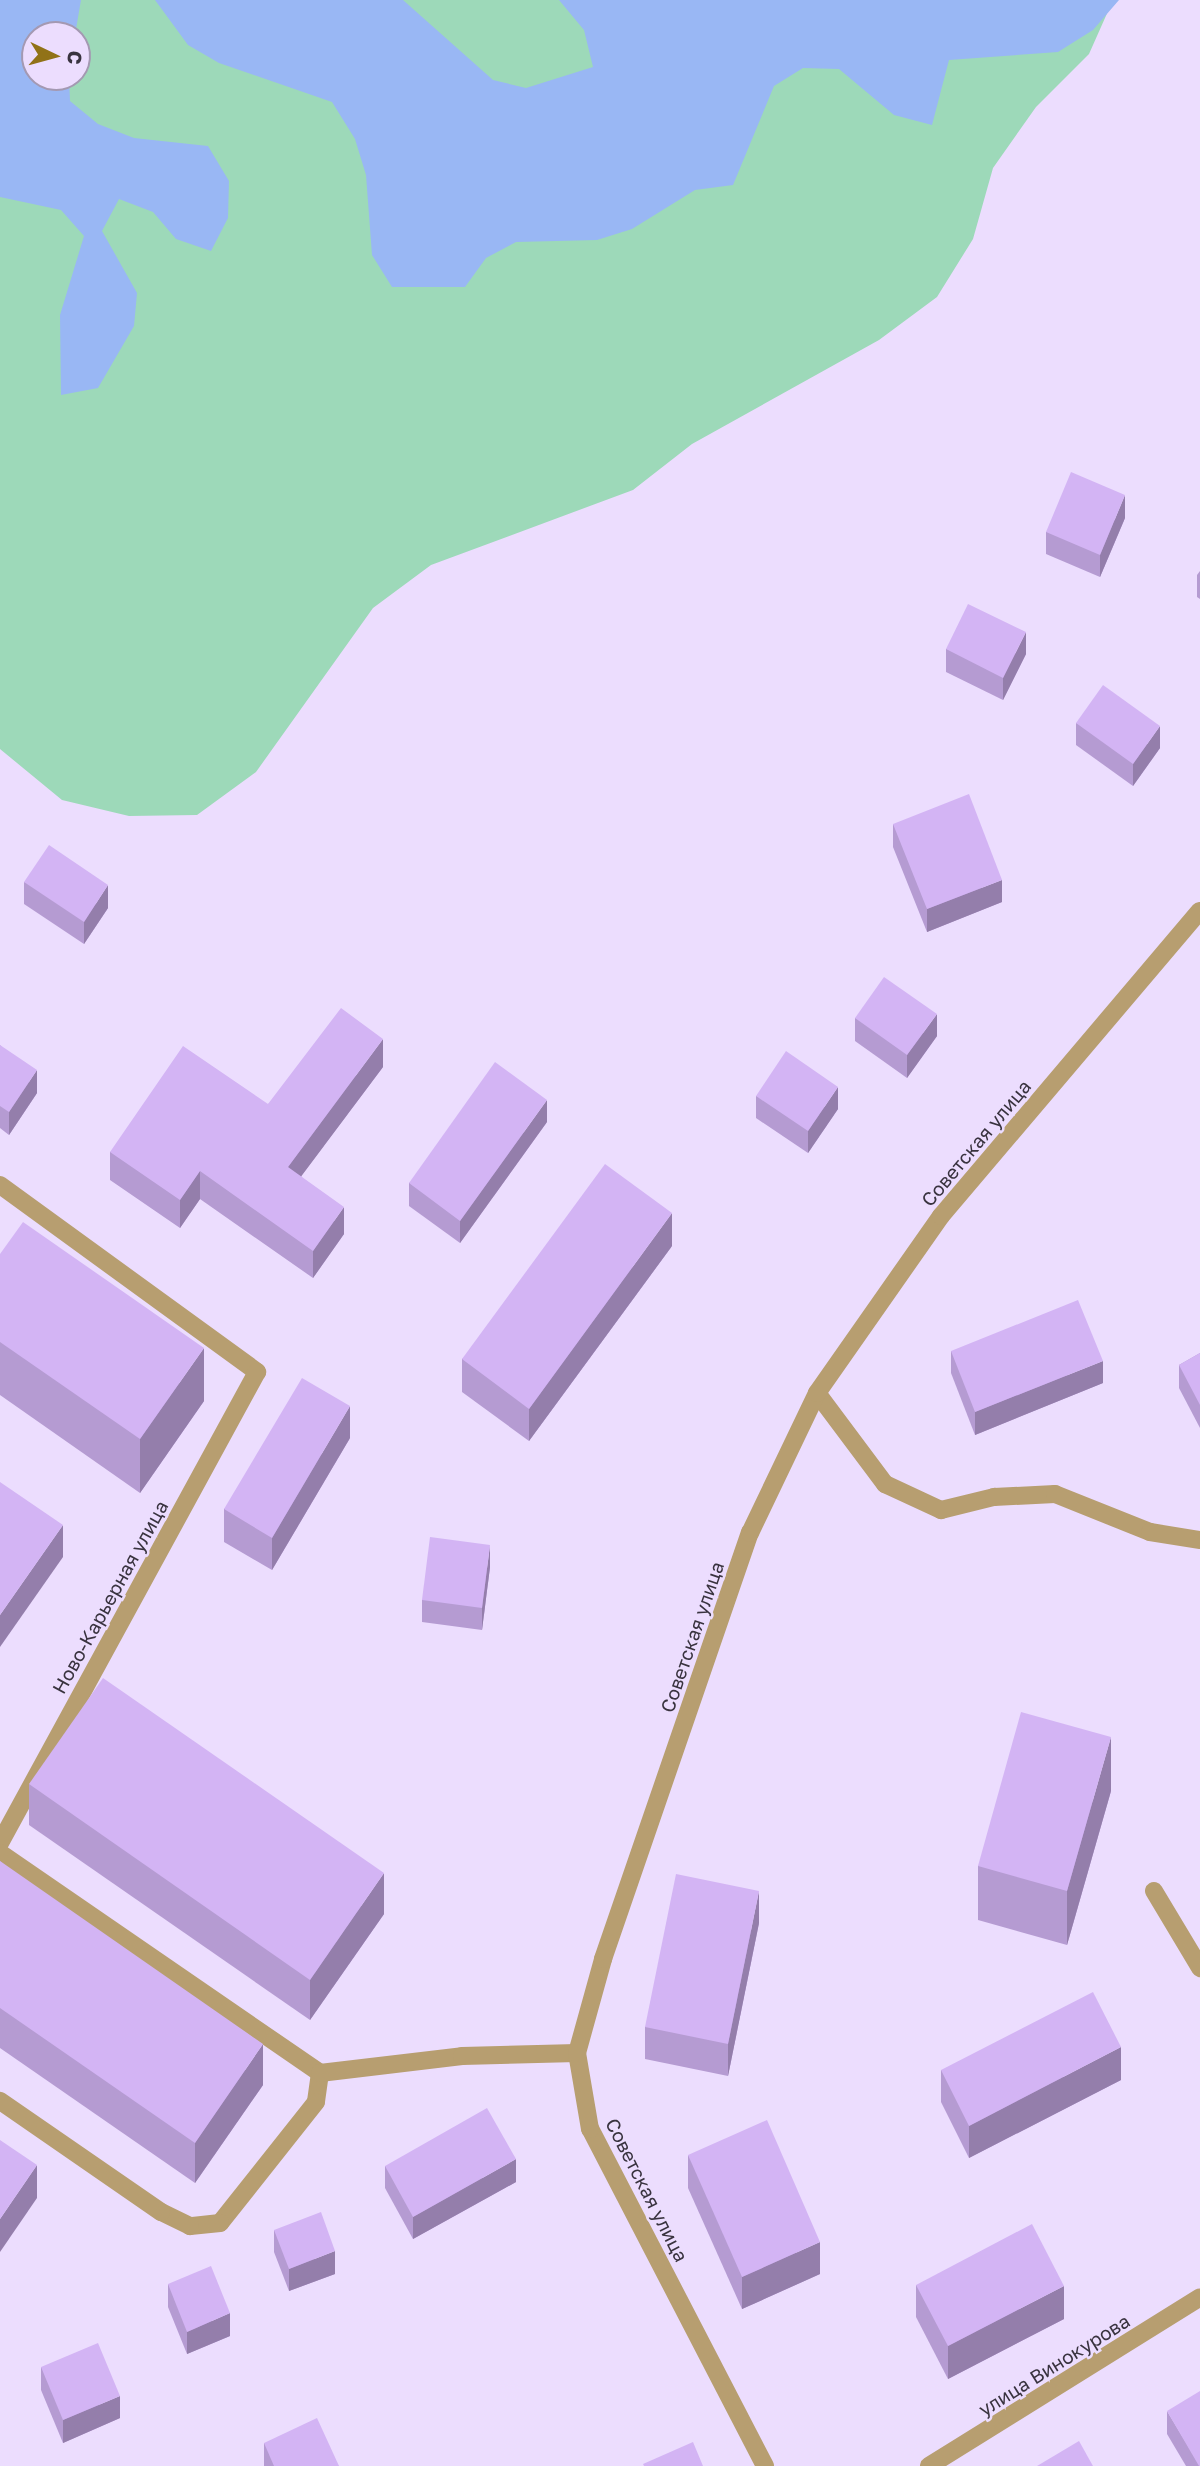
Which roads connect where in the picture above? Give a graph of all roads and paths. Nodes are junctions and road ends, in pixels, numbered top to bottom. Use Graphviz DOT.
graph roads {
  1 [pos="1200,911"];
  2 [pos="0,1185"];
  3 [pos="817,1393"];
  4 [pos="1200,1539"];
  5 [pos="0,1843"];
  6 [pos="0,1853"];
  7 [pos="1154,1891"];
  8 [pos="1200,1968"];
  9 [pos="577,2053"];
  10 [pos="320,2073"];
  11 [pos="0,2101"];
  12 [pos="1200,2297"];
  13 [pos="765,2466"];
  14 [pos="929,2466"];
  1 -- 3 [label="street, Советская улица"];
  2 -- 5 [label="street, Ново-Карьерная улица"];
  3 -- 4 [label="street"];
  3 -- 9 [label="street, Советская улица"];
  6 -- 10 [label="street"];
  7 -- 8 [label="street"];
  9 -- 10 [label="street"];
  9 -- 13 [label="street, Советская улица"];
  10 -- 11 [label="street"];
  12 -- 14 [label="street, улица Винокурова"];
}
